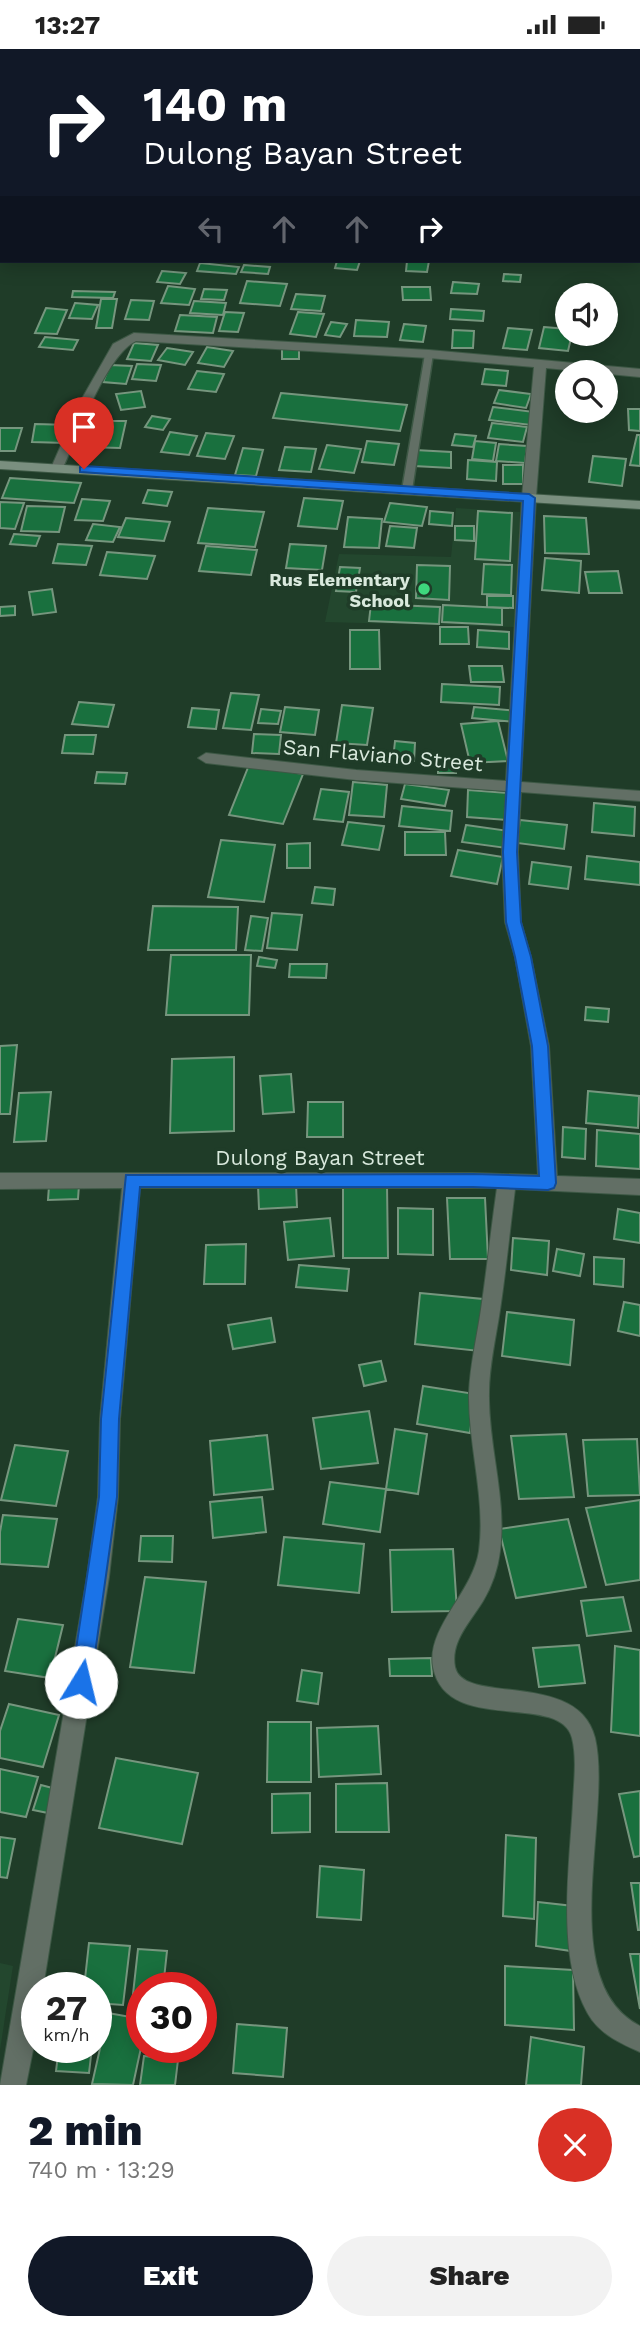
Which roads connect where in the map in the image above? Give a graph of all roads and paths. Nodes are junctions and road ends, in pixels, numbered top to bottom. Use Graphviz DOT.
graph roads {
  1 [pos="429,354"];
  2 [pos="540,364"];
  3 [pos="640,373"];
  4 [pos="0,465"];
  5 [pos="57,468"];
  6 [pos="407,490"];
  7 [pos="529,498"];
  8 [pos="640,505"];
  9 [pos="206,758"];
  10 [pos="515,787"];
  11 [pos="640,796"];
  12 [pos="132,1180"];
  13 [pos="0,1181"];
  14 [pos="506,1181"];
  15 [pos="548,1183"];
  16 [pos="640,1187"];
  17 [pos="640,2039"];
  18 [pos="13,2085"];
  1 -- 2 [label="street"];
  1 -- 5 [label="street"];
  1 -- 6 [label="lane"];
  2 -- 3 [label="street"];
  2 -- 7 [label="street"];
  4 -- 5 [label="main road"];
  5 -- 6 [label="main road"];
  6 -- 7 [label="main road"];
  7 -- 8 [label="main road"];
  7 -- 10 [label="street"];
  9 -- 10 [label="street, San Flaviano Street"];
  10 -- 11 [label="street, San Flaviano Street"];
  10 -- 15 [label="street"];
  12 -- 13 [label="street, Dulong Bayan Street"];
  12 -- 14 [label="street, Dulong Bayan Street"];
  12 -- 18 [label="street"];
  14 -- 15 [label="street, Dulong Bayan Street"];
  14 -- 17 [label="street"];
  15 -- 16 [label="street, Dulong Bayan Street"];
}
